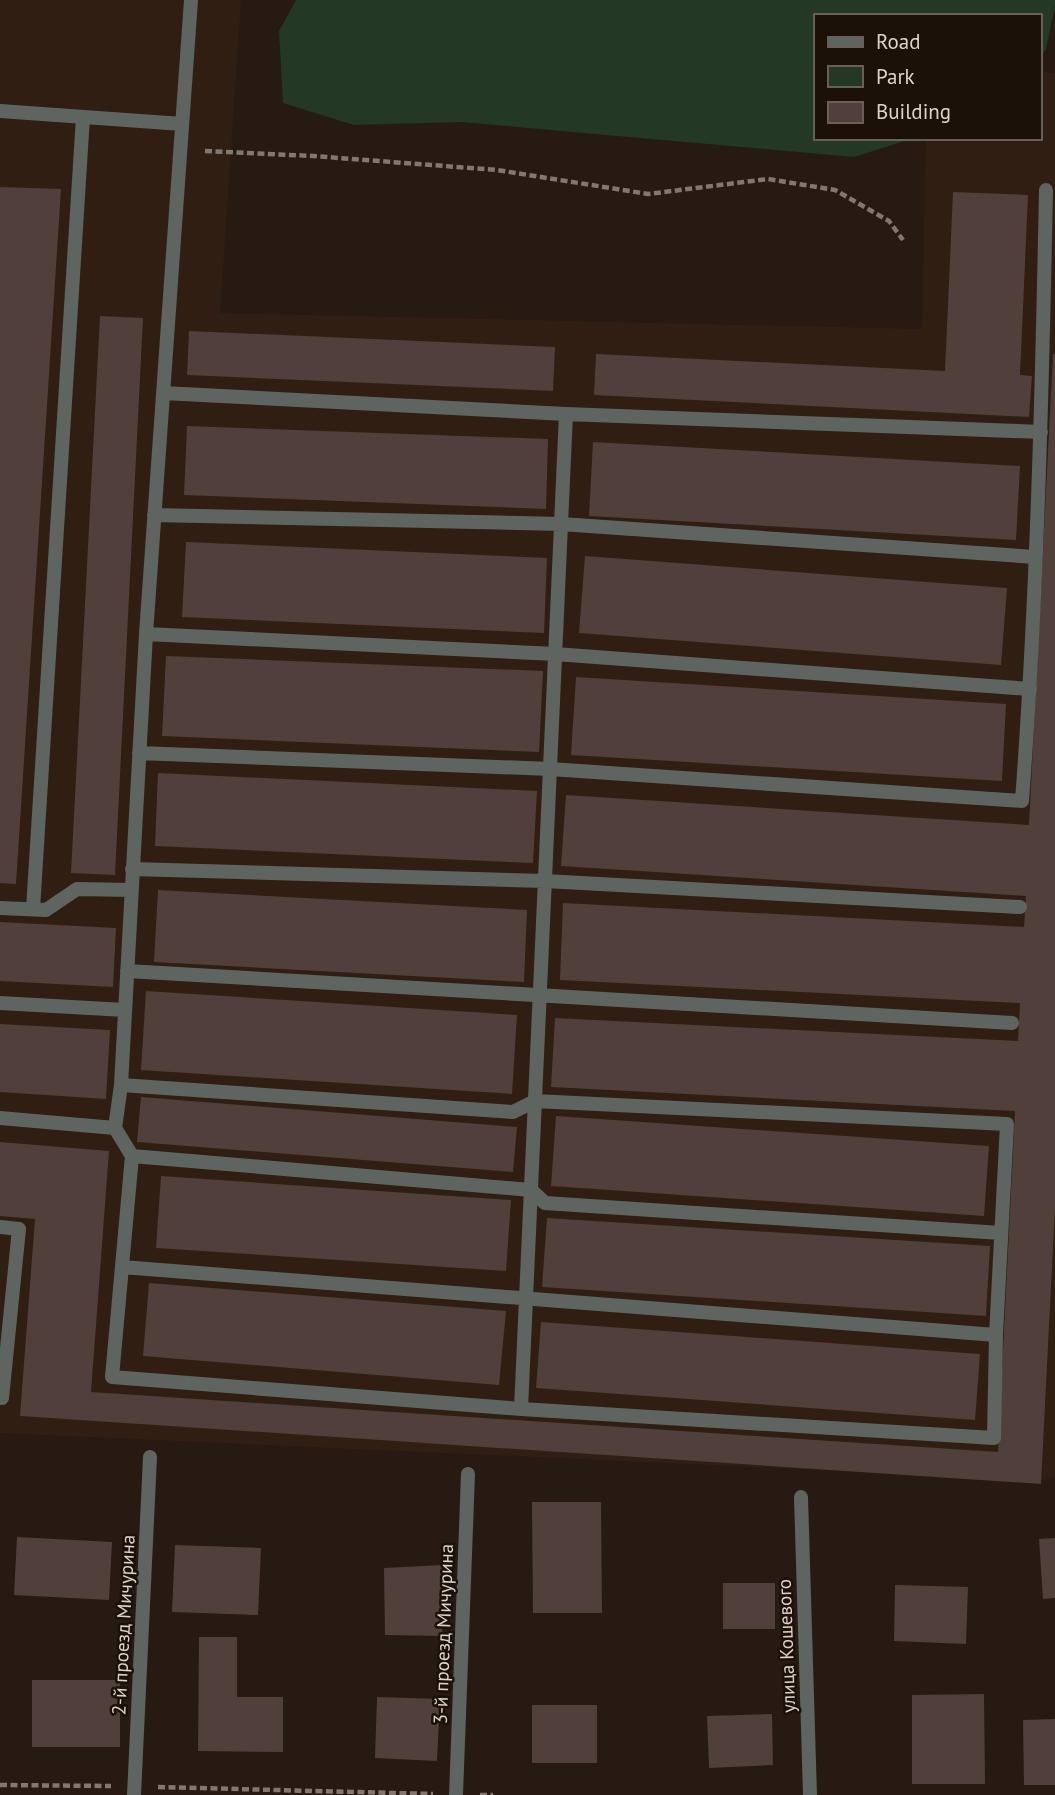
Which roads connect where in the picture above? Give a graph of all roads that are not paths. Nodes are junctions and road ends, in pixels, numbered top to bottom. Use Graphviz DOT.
graph roads {
  1 [pos="191,0"];
  2 [pos="0,111"];
  3 [pos="83,117"];
  4 [pos="182,124"];
  5 [pos="1046,190"];
  6 [pos="163,393"];
  7 [pos="566,414"];
  8 [pos="1041,432"];
  9 [pos="154,515"];
  10 [pos="561,524"];
  11 [pos="1035,557"];
  12 [pos="146,634"];
  13 [pos="555,654"];
  14 [pos="1030,689"];
  15 [pos="139,753"];
  16 [pos="550,769"];
  17 [pos="132,869"];
  18 [pos="545,881"];
  19 [pos="131,890"];
  20 [pos="1020,907"];
  21 [pos="0,908"];
  22 [pos="33,909"];
  23 [pos="127,971"];
  24 [pos="540,997"];
  25 [pos="0,1003"];
  26 [pos="125,1010"];
  27 [pos="1012,1023"];
  28 [pos="121,1085"];
  29 [pos="535,1101"];
  30 [pos="0,1118"];
  31 [pos="115,1128"];
  32 [pos="132,1156"];
  33 [pos="531,1190"];
  34 [pos="0,1227"];
  35 [pos="1001,1233"];
  36 [pos="122,1268"];
  37 [pos="526,1300"];
  38 [pos="996,1335"];
  39 [pos="2,1398"];
  40 [pos="521,1409"];
  41 [pos="150,1457"];
  42 [pos="468,1474"];
  43 [pos="802,1497"];
  44 [pos="135,1791"];
  45 [pos="456,1795"];
  46 [pos="810,1795"];
  1 -- 4 [label="street"];
  2 -- 3 [label="street"];
  3 -- 4 [label="street"];
  3 -- 22 [label="street"];
  4 -- 6 [label="street"];
  5 -- 8 [label="street"];
  6 -- 7 [label="street"];
  6 -- 9 [label="street"];
  7 -- 8 [label="street"];
  7 -- 10 [label="street"];
  8 -- 11 [label="street"];
  9 -- 10 [label="street"];
  9 -- 12 [label="street"];
  10 -- 11 [label="street"];
  10 -- 13 [label="street"];
  11 -- 14 [label="street"];
  12 -- 13 [label="street"];
  12 -- 15 [label="street"];
  13 -- 14 [label="street"];
  13 -- 16 [label="street"];
  14 -- 16 [label="street"];
  15 -- 16 [label="street"];
  15 -- 17 [label="street"];
  16 -- 18 [label="street"];
  17 -- 18 [label="street"];
  17 -- 19 [label="street"];
  18 -- 20 [label="street"];
  18 -- 24 [label="street"];
  19 -- 22 [label="street"];
  19 -- 23 [label="street"];
  21 -- 22 [label="street"];
  23 -- 24 [label="street"];
  23 -- 26 [label="street"];
  24 -- 27 [label="street"];
  24 -- 29 [label="street"];
  25 -- 26 [label="street"];
  26 -- 28 [label="street"];
  28 -- 29 [label="street"];
  28 -- 31 [label="street"];
  29 -- 33 [label="street"];
  29 -- 35 [label="street"];
  30 -- 31 [label="street"];
  31 -- 32 [label="street"];
  32 -- 33 [label="street"];
  32 -- 36 [label="street"];
  33 -- 35 [label="street"];
  33 -- 37 [label="street"];
  34 -- 39 [label="street"];
  35 -- 38 [label="street"];
  36 -- 37 [label="street"];
  36 -- 40 [label="street"];
  37 -- 38 [label="street"];
  37 -- 40 [label="street"];
  38 -- 40 [label="street"];
  41 -- 44 [label="street, 2-й проезд Мичурина"];
  42 -- 45 [label="street, 3-й проезд Мичурина"];
  43 -- 46 [label="street, улица Кошевого"];
}
